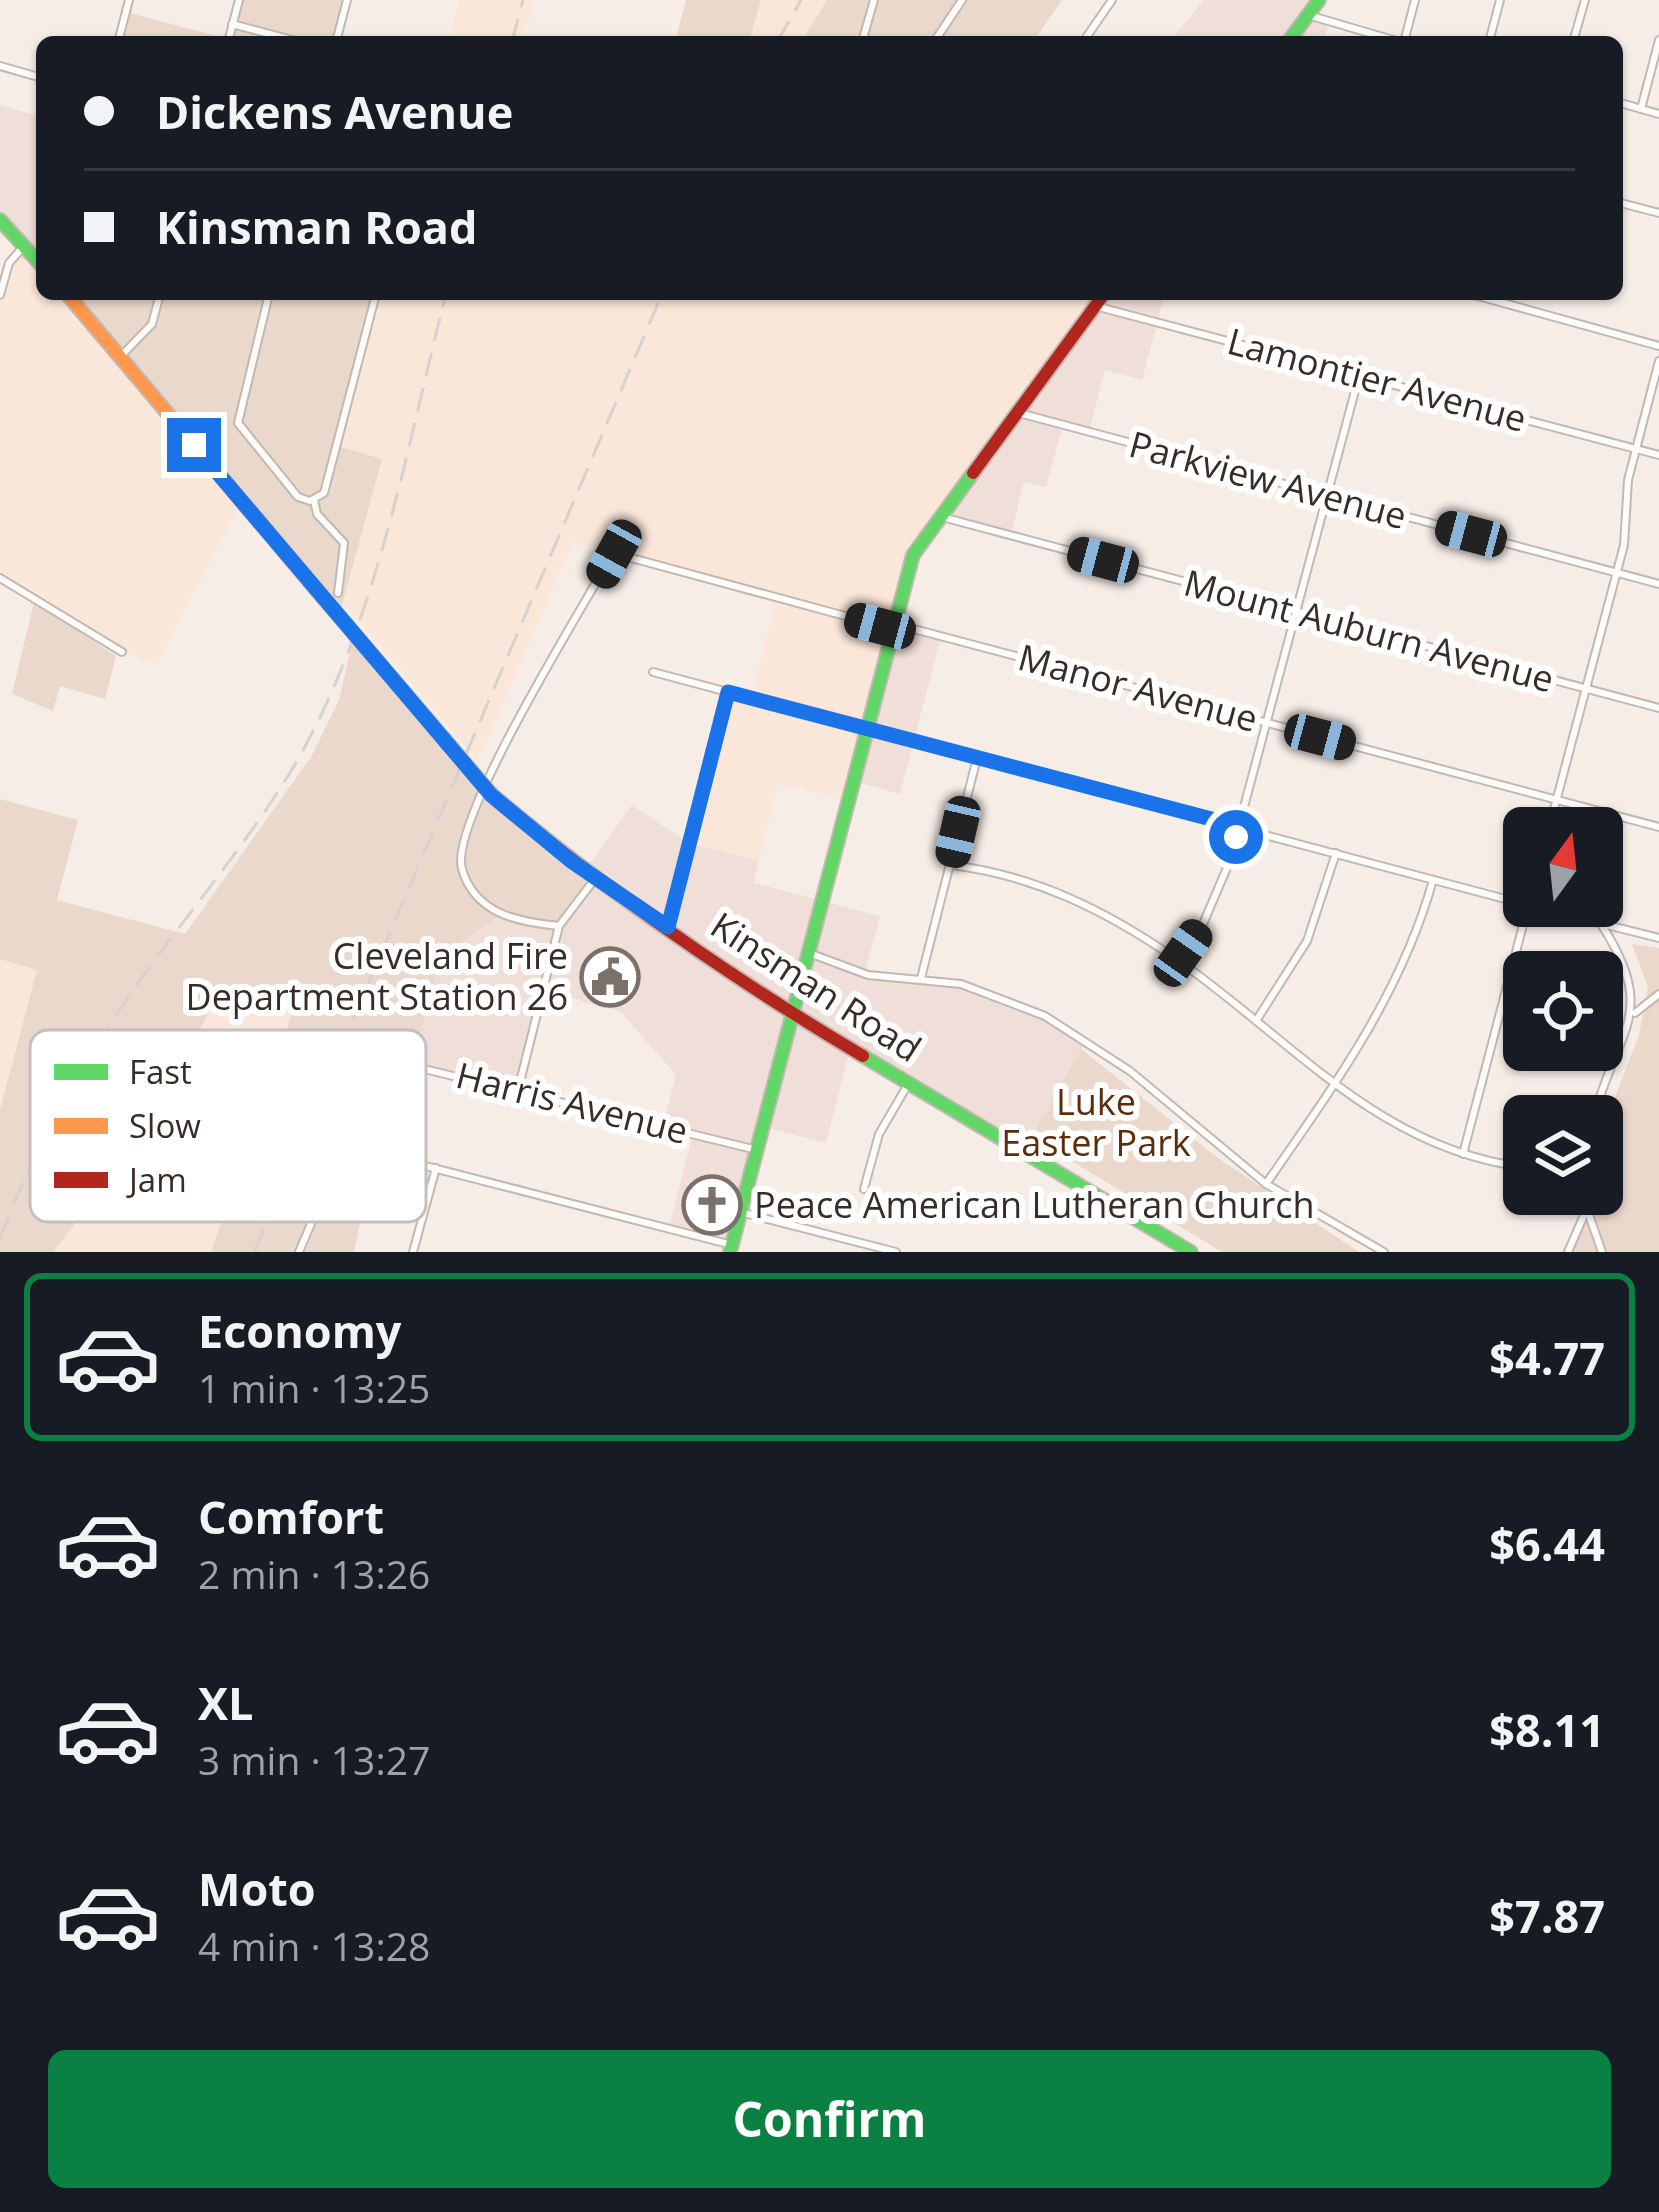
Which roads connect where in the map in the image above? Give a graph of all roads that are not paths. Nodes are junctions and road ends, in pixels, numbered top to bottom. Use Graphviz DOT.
graph roads {
  1 [pos="129,0"];
  2 [pos="239,0"];
  3 [pos="347,0"];
  4 [pos="874,0"];
  5 [pos="962,0"];
  6 [pos="1112,0"];
  7 [pos="1319,0"];
  8 [pos="1415,0"];
  9 [pos="1500,0"];
  10 [pos="1585,0"];
  11 [pos="1308,15"];
  12 [pos="232,24"];
  13 [pos="120,36"];
  14 [pos="229,36"];
  15 [pos="277,36"];
  16 [pos="338,36"];
  17 [pos="864,36"];
  18 [pos="938,36"];
  19 [pos="1087,36"];
  20 [pos="1292,36"];
  21 [pos="1381,36"];
  22 [pos="1404,36"];
  23 [pos="1491,36"];
  24 [pos="1576,36"];
  25 [pos="1659,40"];
  26 [pos="0,66"];
  27 [pos="36,76"];
  28 [pos="1623,104"];
  29 [pos="1641,109"];
  30 [pos="1659,114"];
  31 [pos="1623,204"];
  32 [pos="1659,214"];
  33 [pos="0,220"];
  34 [pos="24,247"];
  35 [pos="36,260"];
  36 [pos="0,296"];
  37 [pos="72,300"];
  38 [pos="158,300"];
  39 [pos="268,300"];
  40 [pos="374,300"];
  41 [pos="1099,300"];
  42 [pos="1494,300"];
  43 [pos="1659,346"];
  44 [pos="120,356"];
  45 [pos="1659,362"];
  46 [pos="1359,376"];
  47 [pos="1016,412"];
  48 [pos="1636,449"];
  49 [pos="1659,455"];
  50 [pos="1327,496"];
  51 [pos="314,500"];
  52 [pos="939,516"];
  53 [pos="1617,573"];
  54 [pos="0,578"];
  55 [pos="1659,584"];
  56 [pos="338,593"];
  57 [pos="1296,610"];
  58 [pos="894,627"];
  59 [pos="122,652"];
  60 [pos="652,671"];
  61 [pos="1586,689"];
  62 [pos="728,692"];
  63 [pos="1659,708"];
  64 [pos="1266,722"];
  65 [pos="866,729"];
  66 [pos="977,758"];
  67 [pos="1556,799"];
  68 [pos="1554,807"];
  69 [pos="1238,826"];
  70 [pos="1659,827"];
  71 [pos="1336,853"];
  72 [pos="951,865"];
  73 [pos="596,878"];
  74 [pos="1432,880"];
  75 [pos="1503,898"];
  76 [pos="559,926"];
  77 [pos="668,927"];
  78 [pos="1522,927"];
  79 [pos="1603,927"];
  80 [pos="1613,927"];
  81 [pos="1659,938"];
  82 [pos="809,953"];
  83 [pos="1178,960"];
  84 [pos="921,978"];
  85 [pos="1659,994"];
  86 [pos="1635,1013"];
  87 [pos="792,1014"];
  88 [pos="1255,1023"];
  89 [pos="426,1069"];
  90 [pos="909,1082"];
  91 [pos="1334,1087"];
  92 [pos="518,1090"];
  93 [pos="1602,1095"];
  94 [pos="757,1150"];
  95 [pos="1463,1154"];
  96 [pos="1503,1163"];
  97 [pos="426,1166"];
  98 [pos="436,1168"];
  99 [pos="1266,1184"];
  100 [pos="864,1189"];
  101 [pos="426,1205"];
  102 [pos="740,1212"];
  103 [pos="1584,1215"];
  104 [pos="1590,1215"];
  105 [pos="312,1222"];
  106 [pos="421,1222"];
  107 [pos="731,1248"];
  108 [pos="1173,1248"];
  109 [pos="299,1252"];
  110 [pos="413,1252"];
  111 [pos="896,1252"];
  112 [pos="1190,1252"];
  113 [pos="1384,1252"];
  114 [pos="1568,1252"];
  115 [pos="1603,1252"];
  1 -- 13 [label="street"];
  2 -- 12 [label="street"];
  3 -- 16 [label="street"];
  4 -- 17 [label="street"];
  5 -- 18 [label="street"];
  6 -- 19 [label="street"];
  7 -- 11 [label="main road"];
  8 -- 22 [label="street"];
  9 -- 23 [label="street"];
  10 -- 24 [label="street"];
  11 -- 20 [label="main road"];
  11 -- 21 [label="street"];
  12 -- 14 [label="street"];
  12 -- 15 [label="street"];
  25 -- 29 [label="street"];
  26 -- 27 [label="street"];
  28 -- 29 [label="street"];
  29 -- 30 [label="street"];
  31 -- 32 [label="street"];
  33 -- 34 [label="main road"];
  34 -- 35 [label="main road"];
  34 -- 36 [label="street"];
  37 -- 44 [label="main road, Kinsman Road"];
  38 -- 44 [label="street"];
  39 -- 51 [label="street"];
  40 -- 51 [label="street"];
  41 -- 46 [label="street, Lamontier Avenue"];
  41 -- 47 [label="main road"];
  42 -- 43 [label="street"];
  44 -- 73 [label="main road, Kinsman Road, bridge"];
  45 -- 48 [label="street"];
  46 -- 48 [label="street, Lamontier Avenue"];
  46 -- 50 [label="street"];
  47 -- 50 [label="street, Parkview Avenue"];
  47 -- 52 [label="main road"];
  48 -- 49 [label="street, Lamontier Avenue"];
  48 -- 53 [label="street"];
  50 -- 53 [label="street, Parkview Avenue"];
  50 -- 57 [label="street"];
  51 -- 56 [label="street"];
  52 -- 57 [label="street, Mount Auburn Avenue"];
  52 -- 58 [label="main road"];
  53 -- 55 [label="street, Parkview Avenue"];
  53 -- 61 [label="street"];
  54 -- 59 [label="street"];
  57 -- 61 [label="street, Mount Auburn Avenue"];
  57 -- 64 [label="street"];
  58 -- 64 [label="street, Manor Avenue"];
  58 -- 65 [label="main road"];
  58 -- 76 [label="street, Manor Avenue"];
  60 -- 62 [label="street"];
  61 -- 63 [label="street, Mount Auburn Avenue"];
  61 -- 67 [label="street"];
  62 -- 65 [label="street"];
  62 -- 77 [label="street"];
  64 -- 67 [label="street, Manor Avenue"];
  64 -- 69 [label="street"];
  65 -- 66 [label="street"];
  65 -- 82 [label="main road"];
  66 -- 69 [label="street"];
  66 -- 72 [label="street"];
  67 -- 68 [label="street"];
  67 -- 70 [label="street, Manor Avenue"];
  69 -- 71 [label="street"];
  69 -- 83 [label="street"];
  71 -- 74 [label="street"];
  71 -- 88 [label="street"];
  72 -- 83 [label="street"];
  72 -- 84 [label="street"];
  73 -- 76 [label="street"];
  73 -- 77 [label="main road, Kinsman Road"];
  74 -- 75 [label="street"];
  74 -- 91 [label="street"];
  76 -- 92 [label="street"];
  77 -- 87 [label="main road, Kinsman Road"];
  78 -- 95 [label="street"];
  79 -- 86 [label="street"];
  80 -- 81 [label="street"];
  82 -- 84 [label="street"];
  82 -- 87 [label="main road"];
  83 -- 88 [label="street"];
  84 -- 99 [label="street"];
  85 -- 86 [label="street"];
  86 -- 93 [label="street"];
  87 -- 90 [label="main road, Kinsman Road"];
  87 -- 94 [label="main road"];
  88 -- 91 [label="street"];
  89 -- 92 [label="street, Harris Avenue"];
  90 -- 100 [label="street"];
  90 -- 108 [label="main road, Kinsman Road"];
  91 -- 95 [label="street"];
  91 -- 99 [label="street"];
  92 -- 94 [label="street, Harris Avenue"];
  94 -- 102 [label="main road"];
  95 -- 96 [label="street"];
  97 -- 98 [label="street"];
  98 -- 101 [label="street"];
  98 -- 107 [label="street"];
  99 -- 113 [label="street"];
  102 -- 107 [label="main road"];
  102 -- 111 [label="street"];
  103 -- 114 [label="street"];
  104 -- 115 [label="street"];
  105 -- 109 [label="street"];
  106 -- 110 [label="street"];
  108 -- 112 [label="main road, Kinsman Road"];
}
